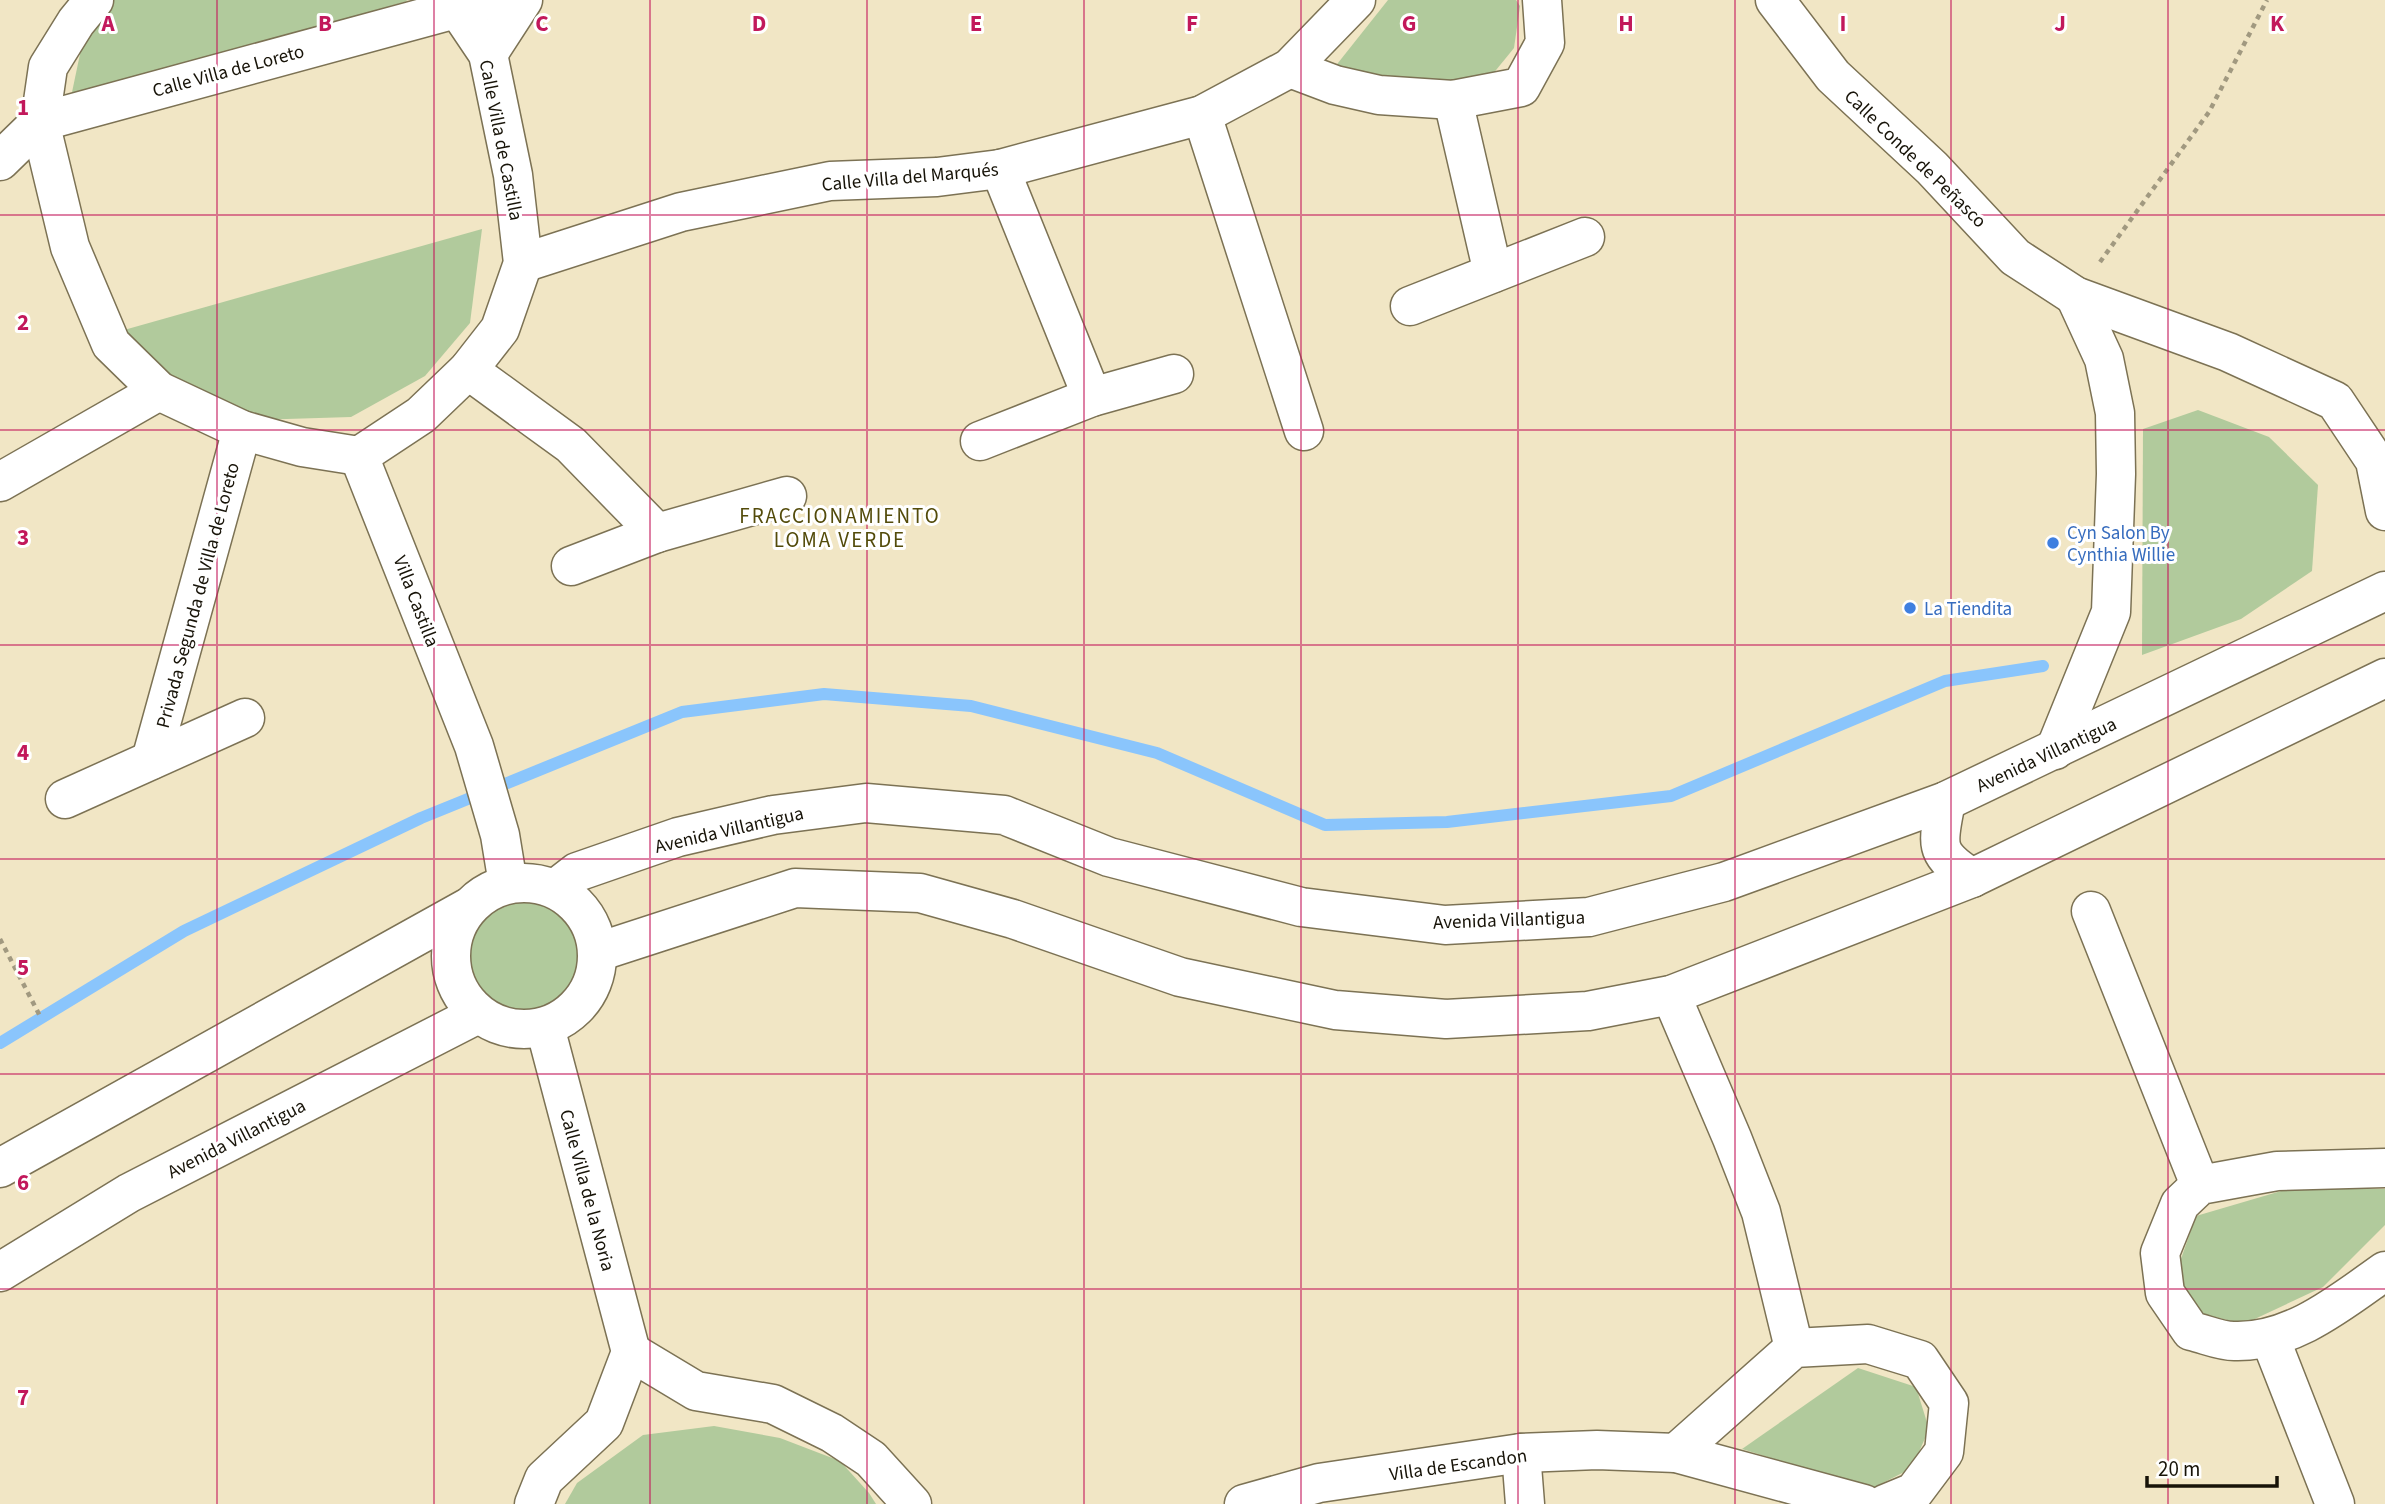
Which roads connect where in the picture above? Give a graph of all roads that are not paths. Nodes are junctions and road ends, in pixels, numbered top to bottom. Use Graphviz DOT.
graph roads {
  1 [pos="94,0"];
  2 [pos="523,0"];
  3 [pos="1356,0"];
  4 [pos="1542,0"];
  5 [pos="1775,0"];
  6 [pos="465,3"];
  7 [pos="488,54"];
  8 [pos="1290,68"];
  9 [pos="1453,100"];
  10 [pos="1202,115"];
  11 [pos="40,122"];
  12 [pos="0,161"];
  13 [pos="1000,169"];
  14 [pos="0,173"];
  15 [pos="57,195"];
  16 [pos="1585,237"];
  17 [pos="523,263"];
  18 [pos="1493,273"];
  19 [pos="2075,296"];
  20 [pos="1410,306"];
  21 [pos="468,370"];
  22 [pos="1174,374"];
  23 [pos="159,391"];
  24 [pos="1092,397"];
  25 [pos="242,430"];
  26 [pos="1304,431"];
  27 [pos="980,441"];
  28 [pos="359,456"];
  29 [pos="0,482"];
  30 [pos="787,496"];
  31 [pos="2385,511"];
  32 [pos="657,533"];
  33 [pos="572,566"];
  34 [pos="2385,591"];
  35 [pos="2385,678"];
  36 [pos="245,718"];
  37 [pos="2055,750"];
  38 [pos="151,760"];
  39 [pos="65,799"];
  40 [pos="1946,801"];
  41 [pos="1972,878"];
  42 [pos="508,884"];
  43 [pos="555,889"];
  44 [pos="467,908"];
  45 [pos="2091,911"];
  46 [pos="598,952"];
  47 [pos="1671,995"];
  48 [pos="478,1014"];
  49 [pos="545,1027"];
  50 [pos="0,1168"];
  51 [pos="2385,1168"];
  52 [pos="2200,1185"];
  53 [pos="2385,1271"];
  54 [pos="0,1272"];
  55 [pos="2270,1338"];
  56 [pos="1794,1348"];
  57 [pos="631,1352"];
  58 [pos="1675,1453"];
  59 [pos="1521,1454"];
  60 [pos="912,1503"];
  61 [pos="534,1504"];
  62 [pos="1244,1504"];
  63 [pos="1525,1504"];
  64 [pos="1864,1504"];
  65 [pos="1885,1504"];
  66 [pos="2334,1504"];
  1 -- 11 [label="street"];
  2 -- 7 [label="street"];
  3 -- 8 [label="street, Calle Villa del Marqués"];
  4 -- 9 [label="street"];
  5 -- 19 [label="street, Calle Conde de Peñasco"];
  6 -- 7 [label="street, Calle Villa de Castilla"];
  6 -- 11 [label="street, Calle Villa de Loreto"];
  7 -- 17 [label="street, Calle Villa de Castilla"];
  8 -- 9 [label="street"];
  8 -- 10 [label="street, Calle Villa del Marqués"];
  9 -- 18 [label="street"];
  10 -- 13 [label="street, Calle Villa del Marqués"];
  10 -- 26 [label="street"];
  11 -- 12 [label="street"];
  11 -- 15 [label="street"];
  13 -- 17 [label="street, Calle Villa del Marqués"];
  13 -- 24 [label="street"];
  14 -- 15 [label="street"];
  15 -- 23 [label="street"];
  16 -- 18 [label="street"];
  17 -- 21 [label="street, Calle Villa de Castilla"];
  18 -- 20 [label="street"];
  19 -- 31 [label="street, Calle Conde de Peñasco"];
  19 -- 37 [label="street"];
  21 -- 28 [label="street, Calle Villa de Castilla"];
  21 -- 32 [label="street"];
  22 -- 24 [label="street"];
  23 -- 25 [label="street"];
  23 -- 29 [label="street"];
  24 -- 27 [label="street"];
  25 -- 28 [label="street"];
  25 -- 38 [label="street, Privada Segunda de Villa de Loreto"];
  28 -- 42 [label="street, Villa Castilla"];
  30 -- 32 [label="street"];
  32 -- 33 [label="street"];
  34 -- 37 [label="street, Avenida Villantigua"];
  35 -- 41 [label="street"];
  36 -- 38 [label="street"];
  37 -- 40 [label="street, Avenida Villantigua"];
  38 -- 39 [label="street"];
  40 -- 41 [label="street"];
  40 -- 43 [label="street, Avenida Villantigua"];
  41 -- 47 [label="street"];
  42 -- 43 [label="street"];
  42 -- 44 [label="street"];
  43 -- 46 [label="street"];
  44 -- 48 [label="street"];
  44 -- 50 [label="street"];
  45 -- 52 [label="street"];
  46 -- 47 [label="street"];
  46 -- 49 [label="street"];
  47 -- 56 [label="street"];
  48 -- 49 [label="street"];
  48 -- 54 [label="street, Avenida Villantigua"];
  49 -- 57 [label="street, Calle Villa de la Noria"];
  51 -- 52 [label="street"];
  52 -- 55 [label="street"];
  53 -- 55 [label="street"];
  55 -- 66 [label="street"];
  56 -- 58 [label="street"];
  56 -- 65 [label="street"];
  57 -- 60 [label="street"];
  57 -- 61 [label="street"];
  58 -- 59 [label="street, Villa de Escandon"];
  58 -- 64 [label="street, Villa de Escandon"];
  59 -- 62 [label="street, Villa de Escandon"];
  59 -- 63 [label="street"];
}
